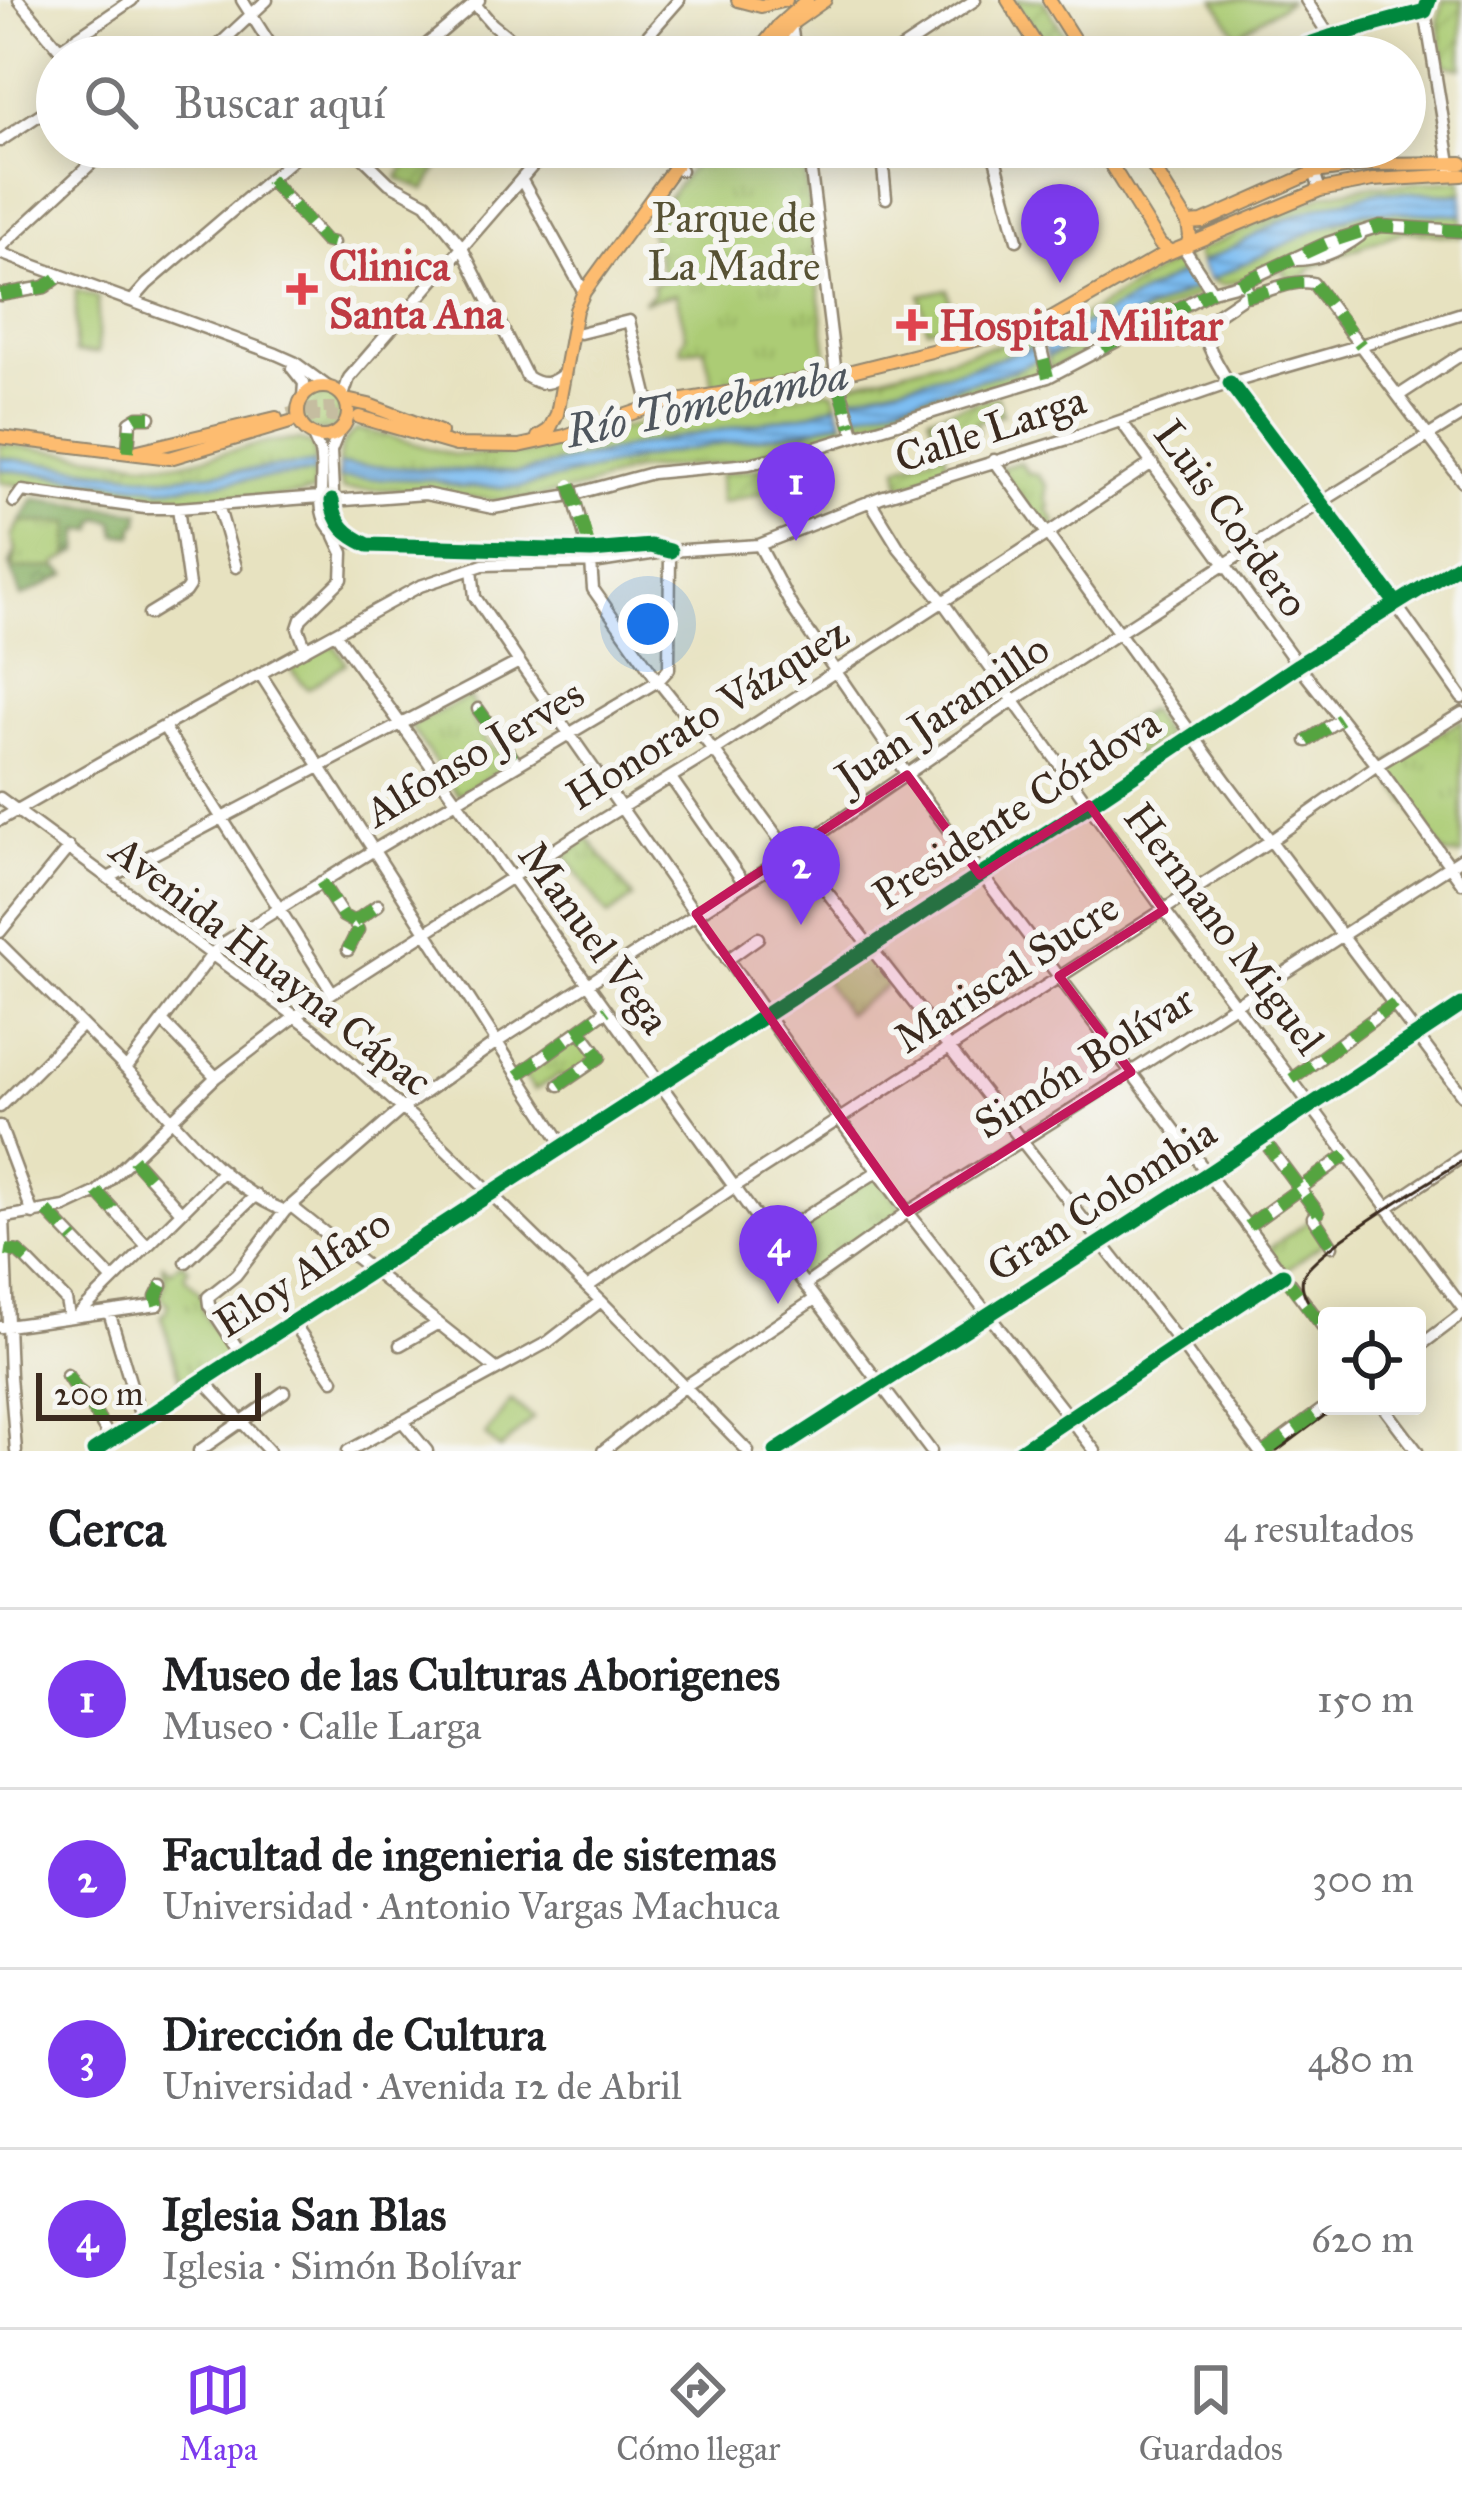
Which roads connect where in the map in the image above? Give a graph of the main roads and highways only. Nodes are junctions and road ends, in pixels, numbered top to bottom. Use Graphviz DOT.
graph roads {
  1 [pos="738,0"];
  2 [pos="786,0"];
  3 [pos="1008,0"];
  4 [pos="816,1"];
  5 [pos="1053,1"];
  6 [pos="761,6"];
  7 [pos="768,36"];
  8 [pos="770,36"];
  9 [pos="779,36"];
  10 [pos="1031,36"];
  11 [pos="1073,36"];
  12 [pos="678,168"];
  13 [pos="1113,168"];
  14 [pos="1154,168"];
  15 [pos="1342,168"];
  16 [pos="1363,168"];
  17 [pos="1426,168"];
  18 [pos="1457,169"];
  19 [pos="1365,182"];
  20 [pos="1230,209"];
  21 [pos="1188,223"];
  22 [pos="1237,226"];
  23 [pos="1183,251"];
  24 [pos="344,398"];
  25 [pos="302,399"];
  26 [pos="289,418"];
  27 [pos="341,429"];
  28 [pos="310,433"];
  29 [pos="550,433"];
  30 [pos="565,436"];
  31 [pos="0,437"];
  32 [pos="458,438"];
  33 [pos="170,450"];
  1 -- 6 [label="main road"];
  2 -- 6 [label="main road"];
  3 -- 10 [label="main road"];
  4 -- 8 [label="main road"];
  4 -- 9 [label="main road"];
  5 -- 11 [label="main road"];
  6 -- 7 [label="main road"];
  12 -- 29 [label="main road"];
  12 -- 29 [label="main road"];
  13 -- 23 [label="main road"];
  14 -- 21 [label="main road"];
  15 -- 20 [label="main road"];
  16 -- 19 [label="main road"];
  17 -- 18 [label="main road"];
  18 -- 19 [label="main road"];
  19 -- 22 [label="main road"];
  20 -- 21 [label="main road"];
  20 -- 22 [label="main road"];
  21 -- 23 [label="main road"];
  22 -- 23 [label="main road"];
  23 -- 30 [label="main road"];
  24 -- 25 [label="main road"];
  24 -- 27 [label="main road"];
  24 -- 32 [label="main road"];
  25 -- 28 [label="main road"];
  25 -- 33 [label="main road"];
  26 -- 33 [label="main road"];
  27 -- 28 [label="main road"];
  27 -- 30 [label="main road"];
  28 -- 33 [label="main road"];
  29 -- 30 [label="main road"];
  29 -- 32 [label="main road"];
  29 -- 32 [label="main road"];
  31 -- 33 [label="main road"];
}
